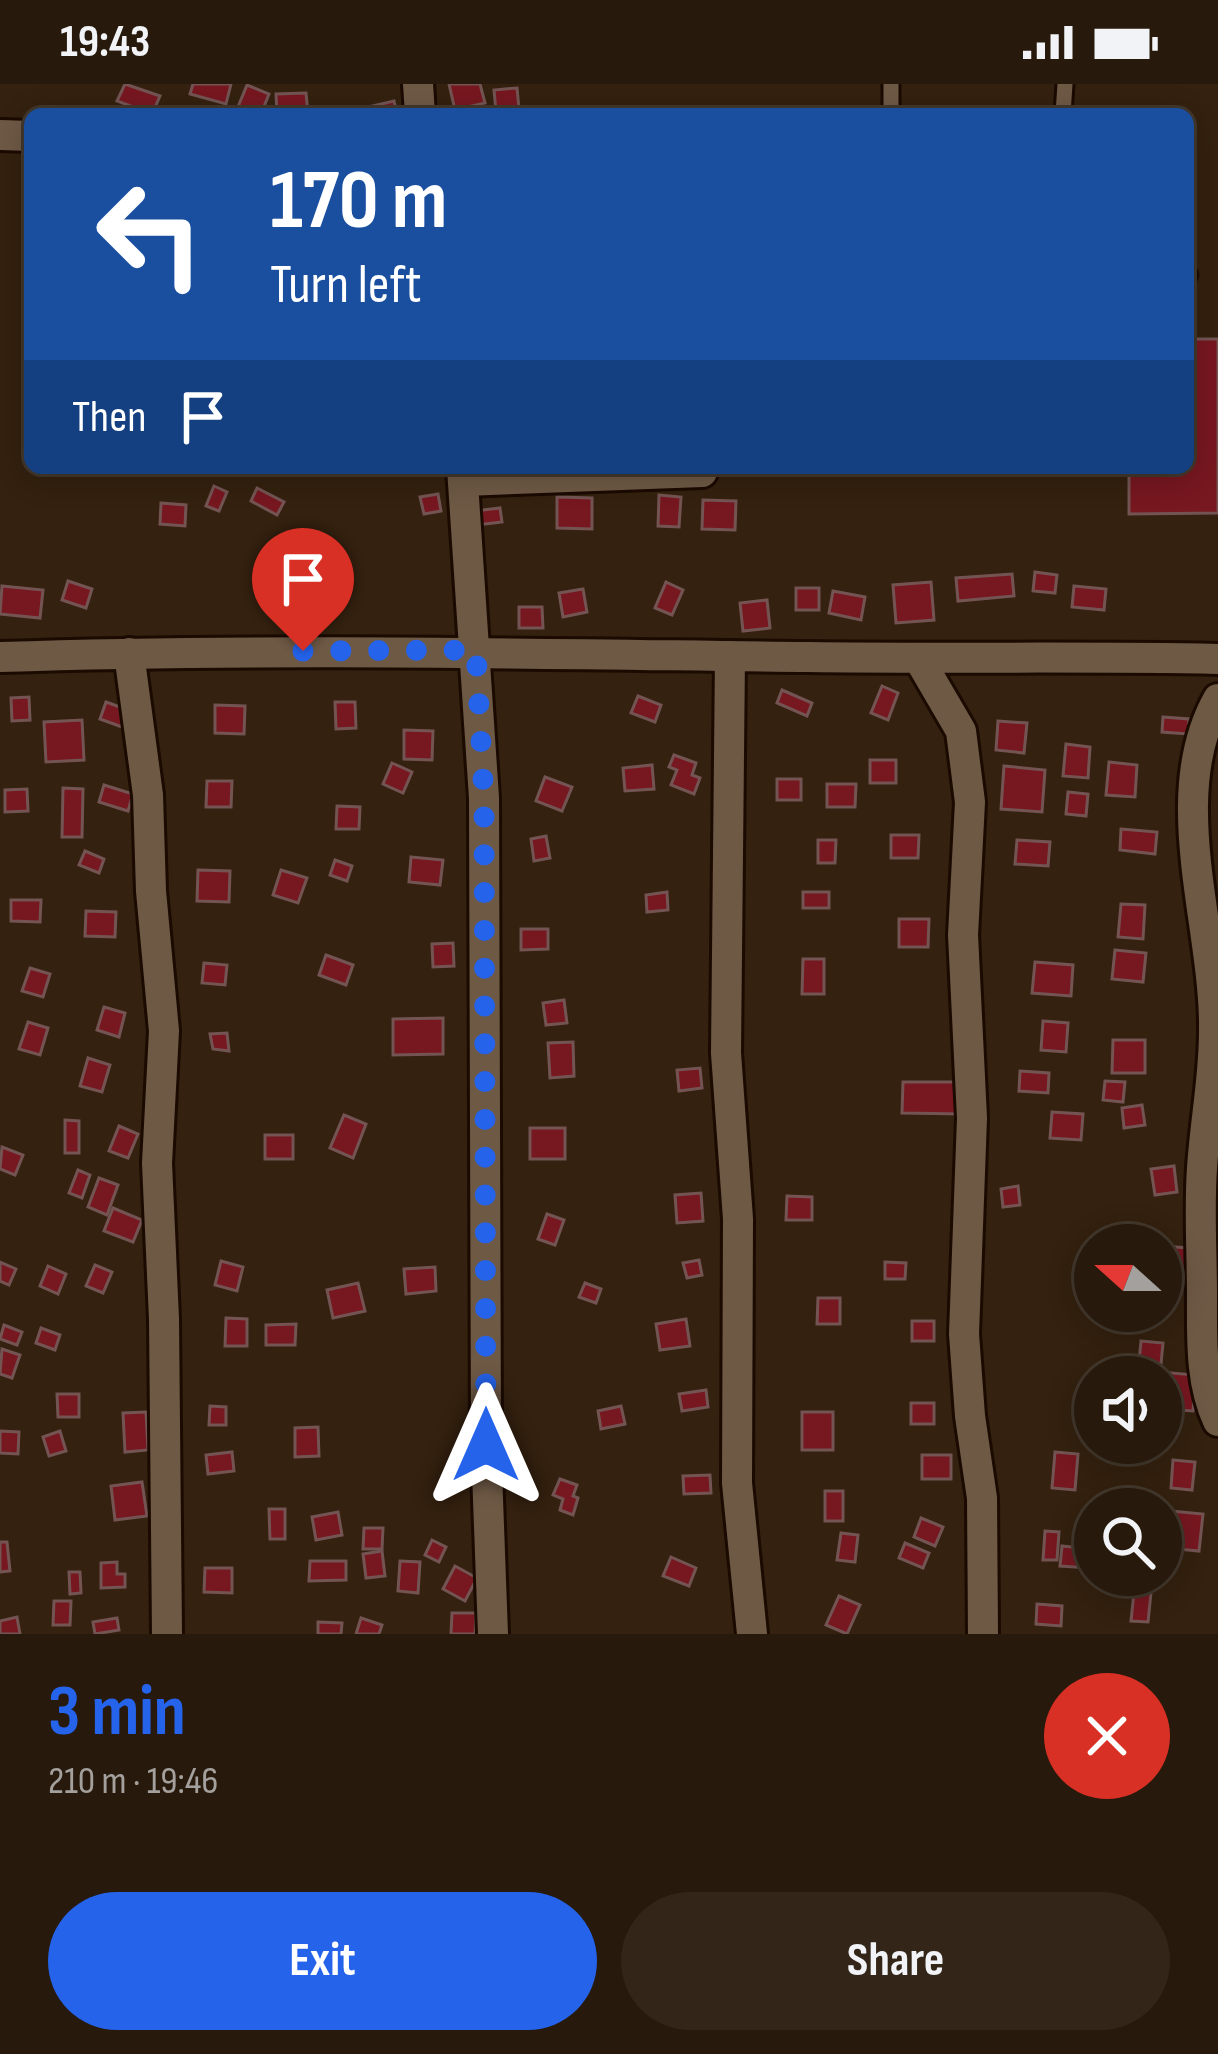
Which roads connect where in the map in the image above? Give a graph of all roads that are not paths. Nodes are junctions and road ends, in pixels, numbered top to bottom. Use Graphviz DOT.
graph roads {
  1 [pos="462,474"];
  2 [pos="476,650"];
  3 [pos="129,653"];
  4 [pos="730,656"];
  5 [pos="0,657"];
  6 [pos="920,658"];
  7 [pos="1218,659"];
  8 [pos="1218,699"];
  9 [pos="1218,1421"];
  10 [pos="167,1634"];
  11 [pos="493,1634"];
  12 [pos="752,1634"];
  13 [pos="983,1634"];
  1 -- 2 [label="street"];
  2 -- 3 [label="street"];
  2 -- 4 [label="street"];
  2 -- 11 [label="street"];
  3 -- 5 [label="street"];
  3 -- 10 [label="street"];
  4 -- 6 [label="street"];
  4 -- 12 [label="street"];
  6 -- 7 [label="street"];
  6 -- 13 [label="street"];
  8 -- 9 [label="street"];
}
